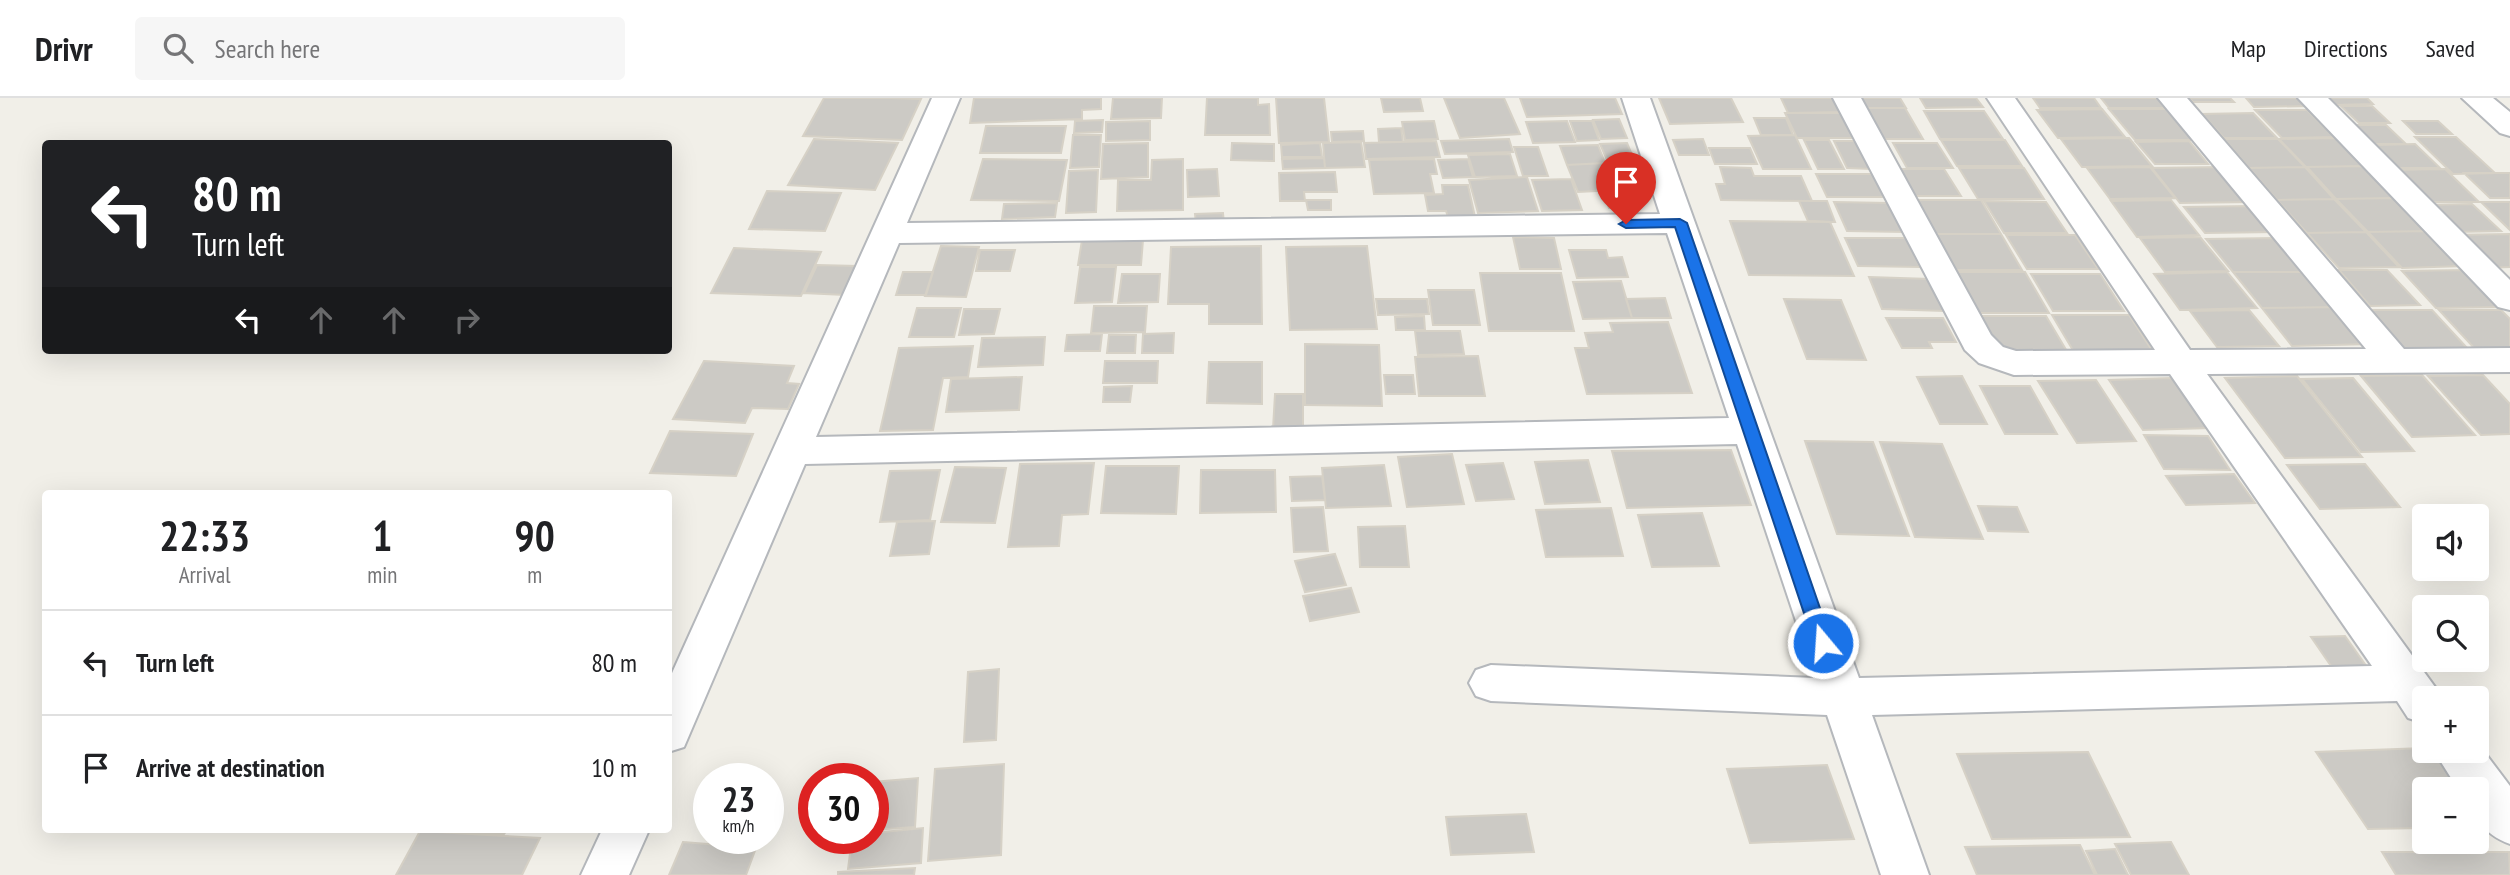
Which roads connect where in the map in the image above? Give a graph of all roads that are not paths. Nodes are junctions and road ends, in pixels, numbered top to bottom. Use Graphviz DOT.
graph roads {
  1 [pos="946,98"];
  2 [pos="1636,98"];
  3 [pos="1847,98"];
  4 [pos="2001,98"];
  5 [pos="2172,98"];
  6 [pos="2312,98"];
  7 [pos="2476,98"];
  8 [pos="2510,127"];
  9 [pos="1680,223"];
  10 [pos="888,233"];
  11 [pos="2510,299"];
  12 [pos="2510,360"];
  13 [pos="2396,362"];
  14 [pos="2181,363"];
  15 [pos="1753,431"];
  16 [pos="794,451"];
  17 [pos="1491,683"];
  18 [pos="2412,690"];
  19 [pos="2412,694"];
  20 [pos="1841,697"];
  21 [pos="672,724"];
  22 [pos="2466,763"];
  23 [pos="2510,822"];
  24 [pos="625,833"];
  25 [pos="606,875"];
  26 [pos="1905,875"];
  1 -- 10 [label="street"];
  2 -- 9 [label="street"];
  3 -- 14 [label="street"];
  4 -- 14 [label="street"];
  5 -- 13 [label="street"];
  6 -- 11 [label="street"];
  7 -- 8 [label="street"];
  9 -- 10 [label="street"];
  9 -- 15 [label="street"];
  10 -- 16 [label="street"];
  12 -- 13 [label="street"];
  13 -- 14 [label="street"];
  14 -- 18 [label="street"];
  15 -- 16 [label="street"];
  15 -- 20 [label="street"];
  16 -- 21 [label="street"];
  17 -- 20 [label="street"];
  19 -- 20 [label="street"];
  20 -- 26 [label="street"];
  22 -- 23 [label="street"];
  24 -- 25 [label="street"];
}
